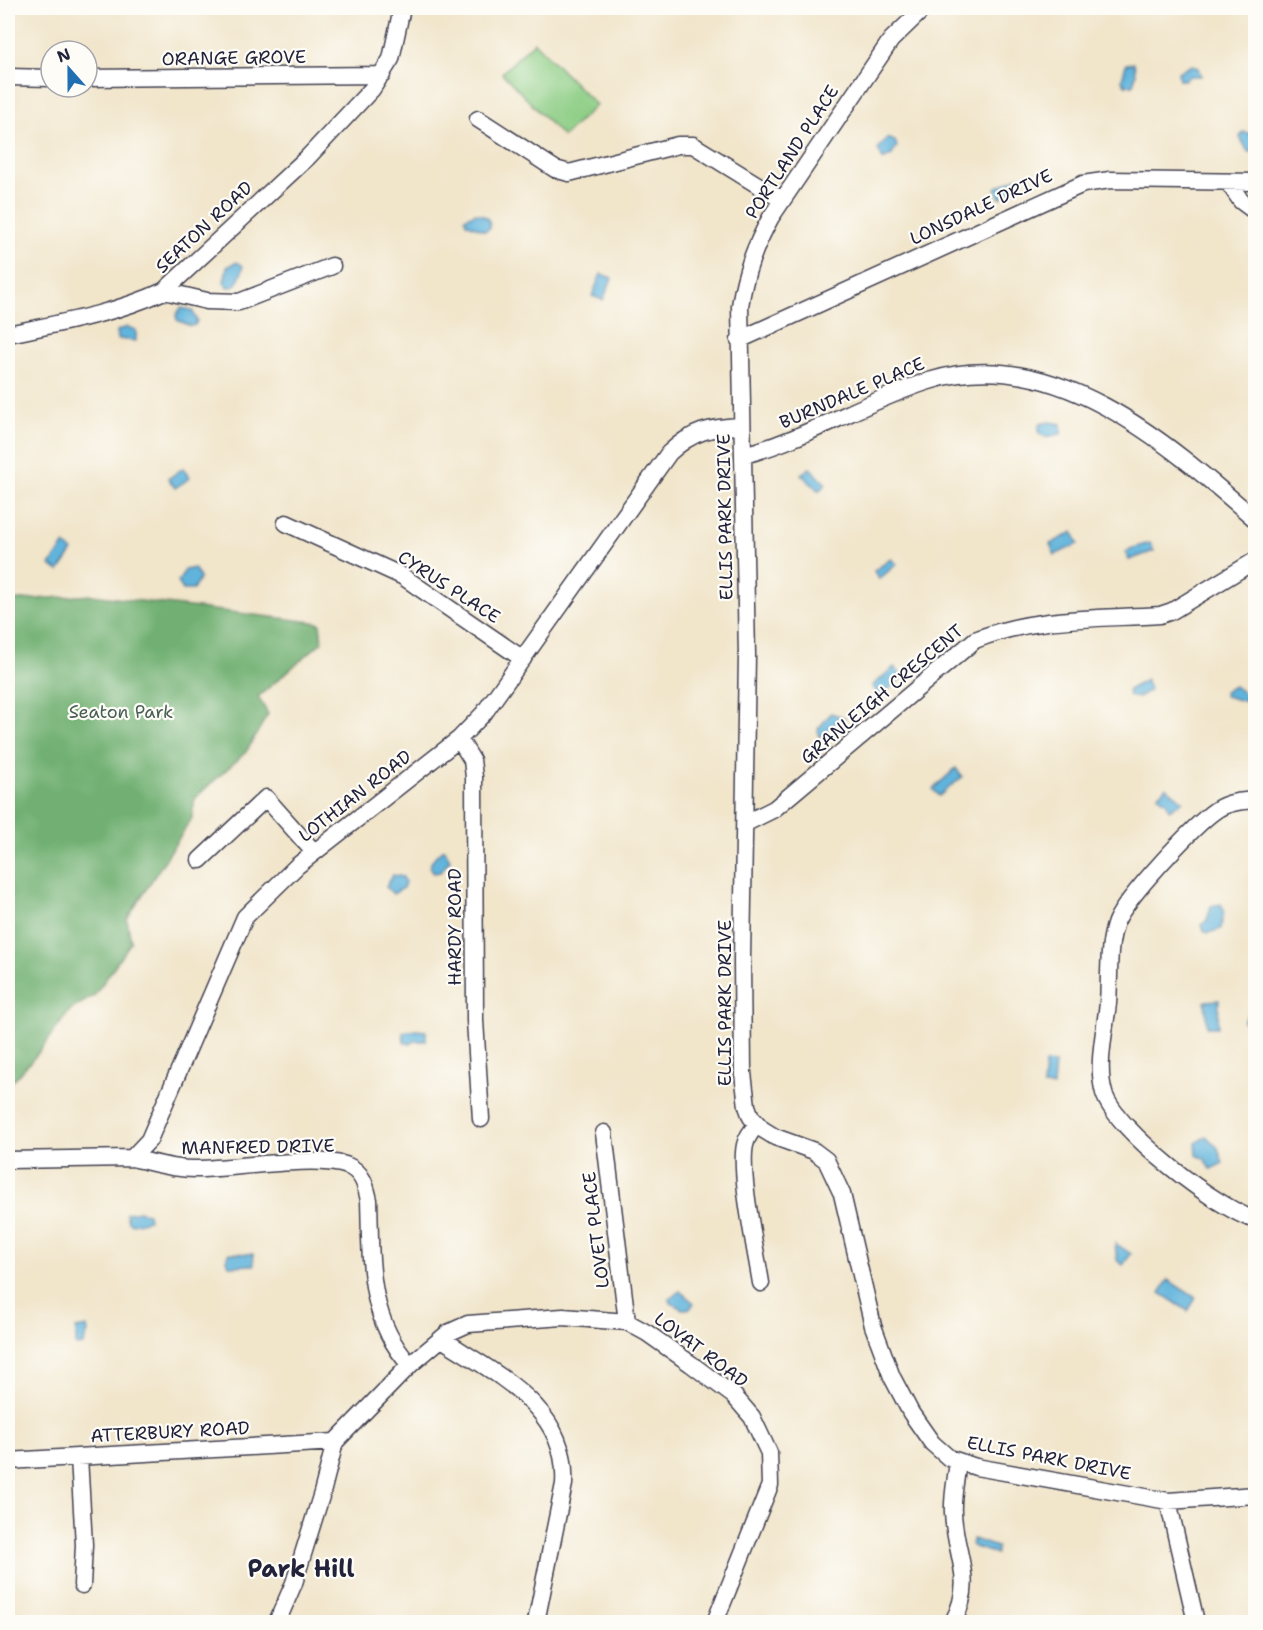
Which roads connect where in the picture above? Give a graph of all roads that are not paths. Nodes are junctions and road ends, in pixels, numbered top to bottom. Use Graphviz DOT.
graph roads {
  1 [pos="402,8"];
  2 [pos="924,8"];
  3 [pos="382,75"];
  4 [pos="8,77"];
  5 [pos="39,78"];
  6 [pos="99,78"];
  7 [pos="478,119"];
  8 [pos="1228,182"];
  9 [pos="1256,182"];
  10 [pos="782,200"];
  11 [pos="1256,212"];
  12 [pos="332,266"];
  13 [pos="164,291"];
  14 [pos="8,334"];
  15 [pos="739,340"];
  16 [pos="742,426"];
  17 [pos="744,455"];
  18 [pos="1256,520"];
  19 [pos="286,523"];
  20 [pos="1256,560"];
  21 [pos="523,659"];
  22 [pos="459,740"];
  23 [pos="1256,800"];
  24 [pos="746,824"];
  25 [pos="314,852"];
  26 [pos="200,860"];
  27 [pos="481,1119"];
  28 [pos="757,1125"];
  29 [pos="604,1133"];
  30 [pos="132,1158"];
  31 [pos="8,1160"];
  32 [pos="1256,1220"];
  33 [pos="761,1283"];
  34 [pos="627,1322"];
  35 [pos="442,1339"];
  36 [pos="410,1365"];
  37 [pos="335,1442"];
  38 [pos="79,1457"];
  39 [pos="8,1461"];
  40 [pos="958,1462"];
  41 [pos="1256,1495"];
  42 [pos="1168,1501"];
  43 [pos="82,1585"];
  44 [pos="277,1623"];
  45 [pos="536,1623"];
  46 [pos="715,1623"];
  47 [pos="953,1623"];
  48 [pos="1196,1623"];
  1 -- 3 [label="street, SEATON ROAD"];
  2 -- 10 [label="street, PORTLAND PLACE"];
  3 -- 6 [label="street, ORANGE GROVE"];
  3 -- 13 [label="street, SEATON ROAD"];
  4 -- 5 [label="street"];
  7 -- 10 [label="street"];
  8 -- 9 [label="street, LONSDALE DRIVE"];
  8 -- 11 [label="street"];
  8 -- 15 [label="street, LONSDALE DRIVE"];
  10 -- 15 [label="street, PORTLAND PLACE"];
  12 -- 13 [label="street"];
  13 -- 14 [label="street, SEATON ROAD"];
  15 -- 16 [label="street, ELLIS PARK DRIVE"];
  16 -- 17 [label="street, ELLIS PARK DRIVE"];
  16 -- 21 [label="street, LOTHIAN ROAD"];
  17 -- 18 [label="street, BURNDALE PLACE"];
  17 -- 24 [label="street, ELLIS PARK DRIVE"];
  19 -- 21 [label="street, CYRUS PLACE"];
  20 -- 24 [label="street, GRANLEIGH CRESCENT"];
  21 -- 22 [label="street, LOTHIAN ROAD"];
  22 -- 25 [label="street, LOTHIAN ROAD"];
  22 -- 27 [label="street, HARDY ROAD"];
  23 -- 32 [label="street"];
  24 -- 28 [label="street, ELLIS PARK DRIVE"];
  25 -- 26 [label="street"];
  25 -- 30 [label="street, LOTHIAN ROAD"];
  28 -- 33 [label="street"];
  28 -- 40 [label="street, ELLIS PARK DRIVE"];
  29 -- 34 [label="street, LOVET PLACE"];
  30 -- 31 [label="street"];
  30 -- 36 [label="street, MANFRED DRIVE"];
  34 -- 35 [label="street, LOVAT ROAD"];
  34 -- 46 [label="street, LOVAT ROAD"];
  35 -- 36 [label="street"];
  35 -- 45 [label="street"];
  36 -- 37 [label="street"];
  37 -- 38 [label="street, ATTERBURY ROAD"];
  37 -- 44 [label="street"];
  38 -- 39 [label="street, ATTERBURY ROAD"];
  38 -- 43 [label="street"];
  40 -- 42 [label="street, ELLIS PARK DRIVE"];
  40 -- 47 [label="street"];
  41 -- 42 [label="street, ELLIS PARK DRIVE"];
  42 -- 48 [label="street"];
}
